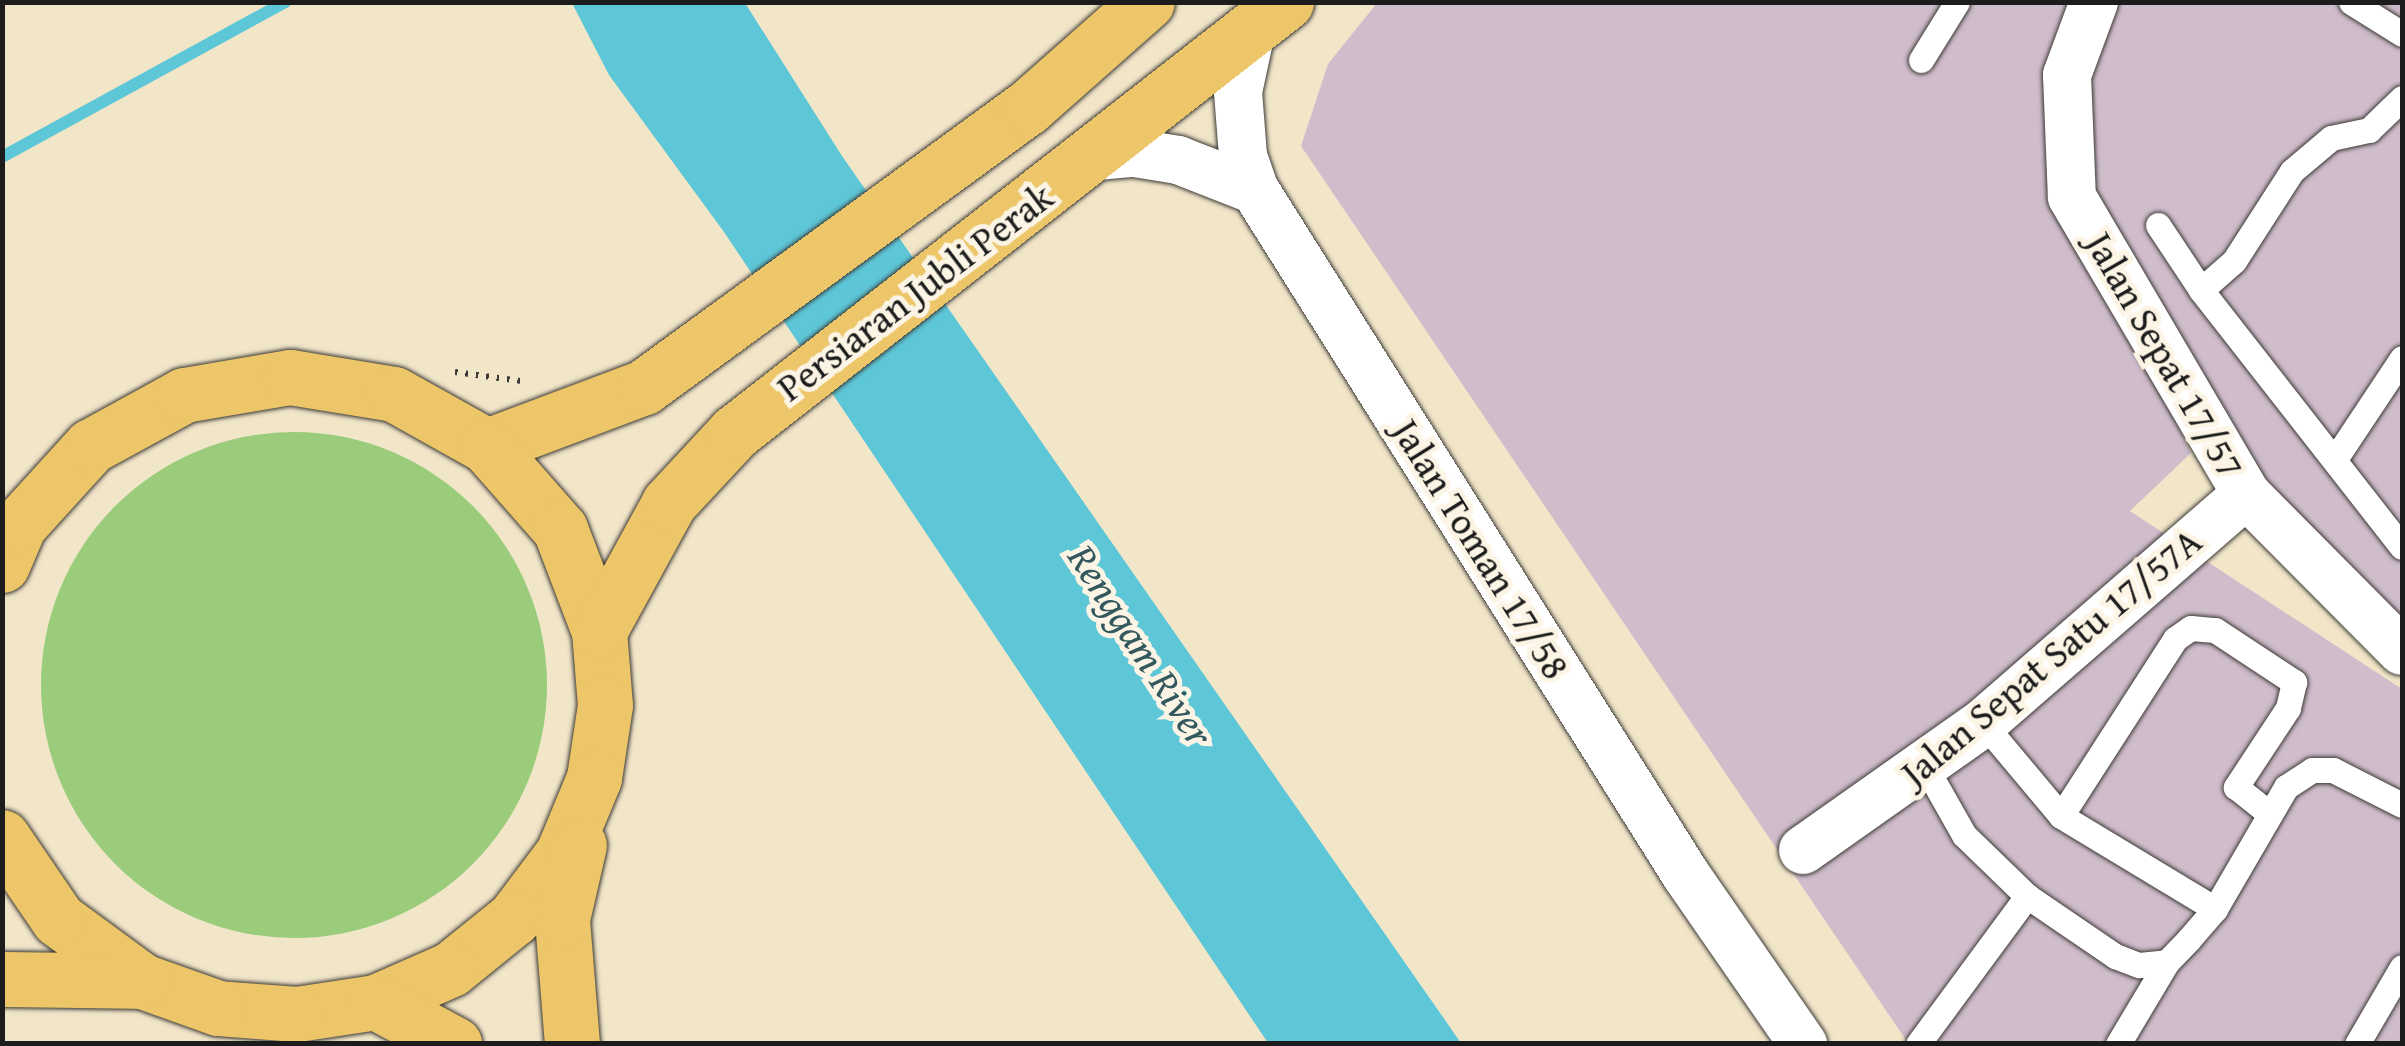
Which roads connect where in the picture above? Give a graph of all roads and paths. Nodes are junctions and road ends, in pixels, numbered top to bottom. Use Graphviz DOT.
graph roads {
  1 [pos="1148,2"];
  2 [pos="1957,2"];
  3 [pos="2094,2"];
  4 [pos="2351,2"];
  5 [pos="1268,20"];
  6 [pos="2402,34"];
  7 [pos="1921,60"];
  8 [pos="2402,98"];
  9 [pos="1096,156"];
  10 [pos="1256,190"];
  11 [pos="2158,224"];
  12 [pos="2201,290"];
  13 [pos="2402,358"];
  14 [pos="488,446"];
  15 [pos="2335,460"];
  16 [pos="2246,494"];
  17 [pos="2402,547"];
  18 [pos="2,565"];
  19 [pos="599,631"];
  20 [pos="2402,651"];
  21 [pos="1983,724"];
  22 [pos="1925,766"];
  23 [pos="594,778"];
  24 [pos="2402,804"];
  25 [pos="2270,814"];
  26 [pos="2062,816"];
  27 [pos="2,837"];
  28 [pos="1803,850"];
  29 [pos="2027,896"];
  30 [pos="2215,908"];
  31 [pos="2167,962"];
  32 [pos="2402,967"];
  33 [pos="2,979"];
  34 [pos="142,981"];
  35 [pos="376,1002"];
  36 [pos="454,1044"];
  37 [pos="572,1044"];
  38 [pos="1803,1044"];
  39 [pos="1918,1044"];
  40 [pos="2118,1044"];
  41 [pos="2356,1044"];
  1 -- 14 [label="main road"];
  2 -- 7 [label="lane"];
  3 -- 16 [label="street, Jalan Sepat 17/57"];
  4 -- 6 [label="lane"];
  5 -- 9 [label="main road, Persiaran Jubli Perak"];
  5 -- 10 [label="street, Jalan Toman 17/58"];
  8 -- 12 [label="lane"];
  9 -- 10 [label="street"];
  9 -- 19 [label="main road, Persiaran Jubli Perak"];
  10 -- 38 [label="street, Jalan Toman 17/58"];
  11 -- 12 [label="lane"];
  12 -- 15 [label="lane"];
  13 -- 15 [label="lane"];
  14 -- 18 [label="main road"];
  14 -- 19 [label="main road"];
  15 -- 17 [label="lane"];
  16 -- 20 [label="street, Jalan Sepat 17/57"];
  16 -- 21 [label="street, Jalan Sepat Satu 17/57A"];
  19 -- 23 [label="main road"];
  21 -- 22 [label="street, Jalan Sepat Satu 17/57A"];
  21 -- 26 [label="lane"];
  22 -- 28 [label="street, Jalan Sepat Satu 17/57A"];
  22 -- 29 [label="lane"];
  23 -- 35 [label="main road"];
  23 -- 37 [label="main road"];
  24 -- 25 [label="lane"];
  25 -- 26 [label="lane"];
  25 -- 30 [label="lane"];
  26 -- 30 [label="lane"];
  27 -- 34 [label="main road"];
  29 -- 31 [label="lane"];
  29 -- 39 [label="lane"];
  30 -- 31 [label="lane"];
  31 -- 40 [label="lane"];
  32 -- 41 [label="lane"];
  33 -- 34 [label="main road"];
  34 -- 35 [label="main road"];
  35 -- 36 [label="main road"];
}
